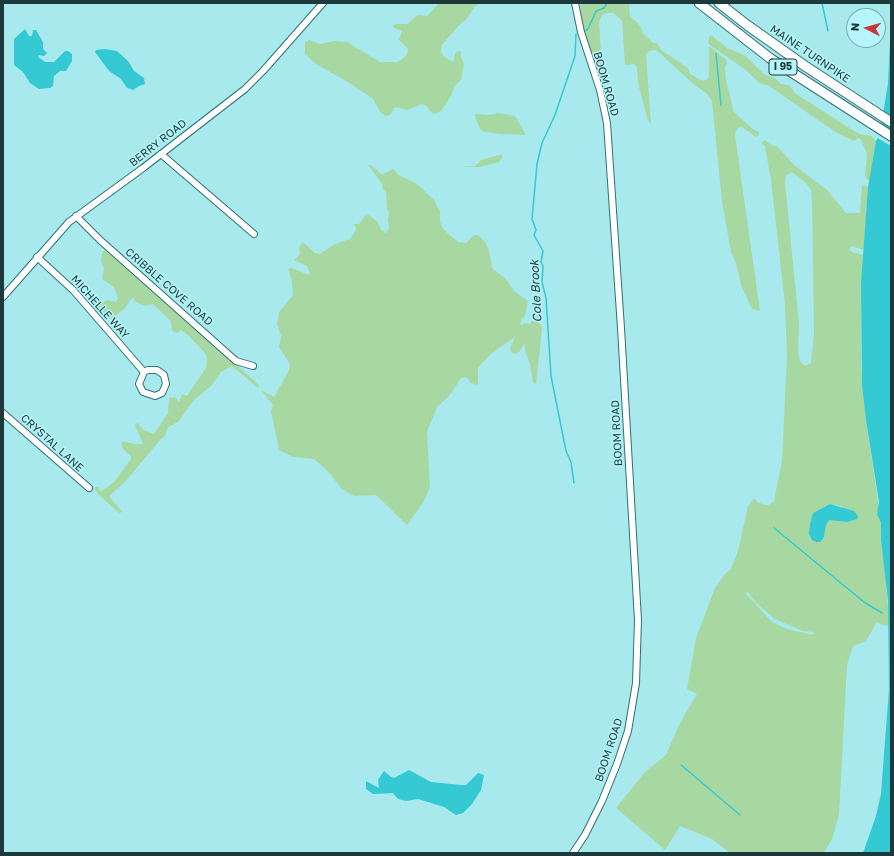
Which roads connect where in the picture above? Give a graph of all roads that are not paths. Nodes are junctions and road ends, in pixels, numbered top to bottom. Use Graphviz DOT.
graph roads {
  1 [pos="323,3"];
  2 [pos="575,3"];
  3 [pos="699,3"];
  4 [pos="719,3"];
  5 [pos="891,122"];
  6 [pos="891,136"];
  7 [pos="161,154"];
  8 [pos="76,216"];
  9 [pos="254,234"];
  10 [pos="37,257"];
  11 [pos="3,297"];
  12 [pos="253,366"];
  13 [pos="144,372"];
  14 [pos="3,413"];
  15 [pos="89,488"];
  16 [pos="572,853"];
  1 -- 7 [label="street, BERRY ROAD"];
  2 -- 16 [label="street, BOOM ROAD"];
  3 -- 6 [label="highway, I 95"];
  4 -- 5 [label="highway, MAINE TURNPIKE / I 95"];
  7 -- 8 [label="street, BERRY ROAD"];
  7 -- 9 [label="street"];
  8 -- 10 [label="street, BERRY ROAD"];
  8 -- 12 [label="street, CRIBBLE COVE ROAD"];
  10 -- 11 [label="street, BERRY ROAD"];
  10 -- 13 [label="street, MICHELLE WAY"];
  13 -- 13 [label="street"];
  14 -- 15 [label="street, CRYSTAL LANE"];
}
